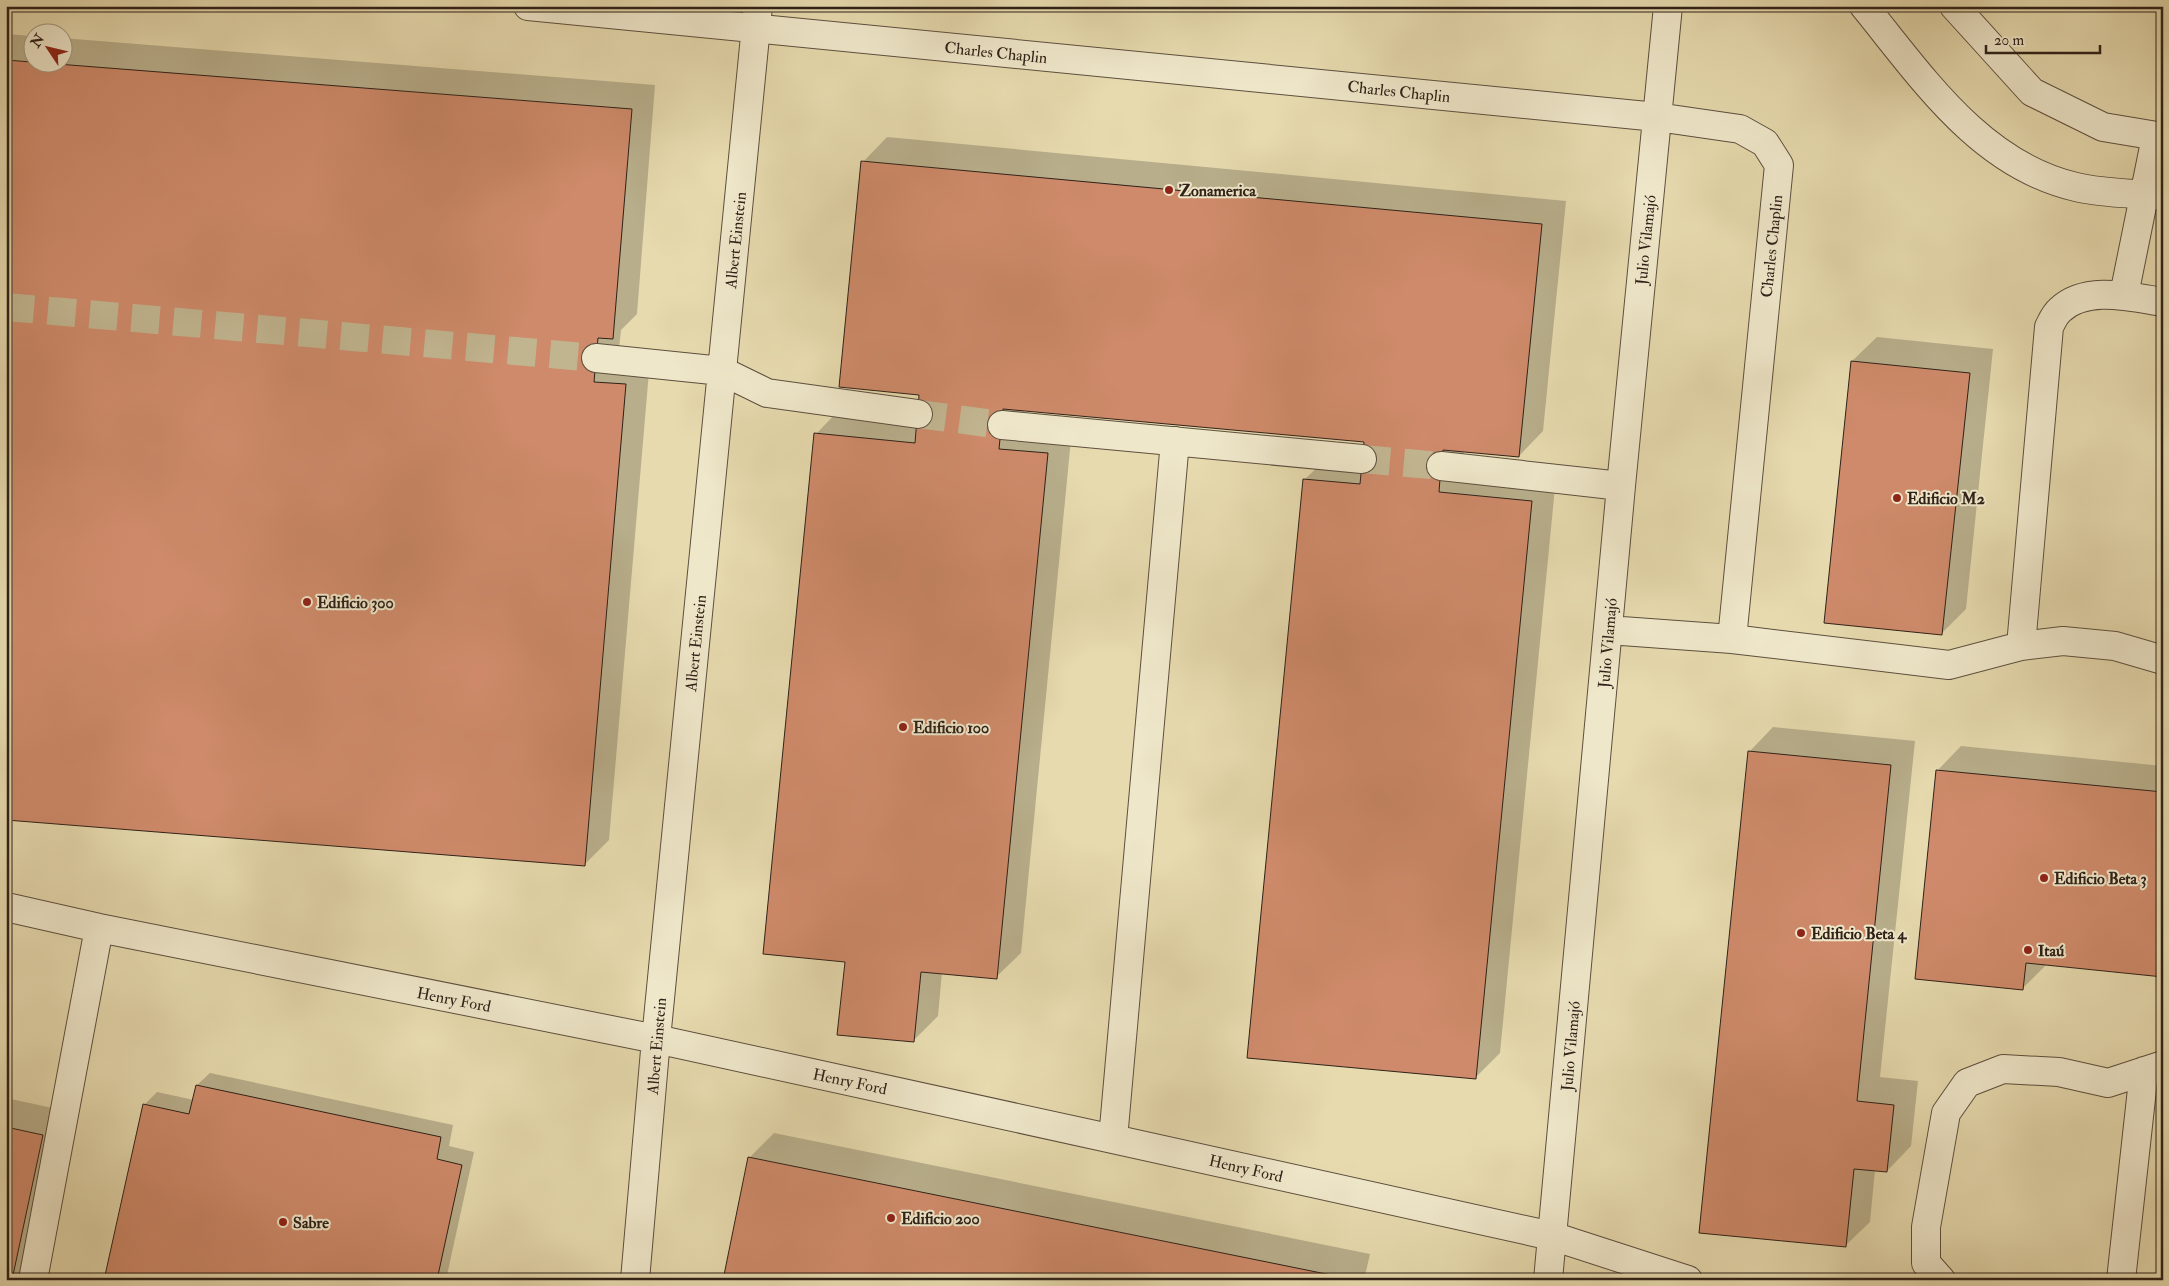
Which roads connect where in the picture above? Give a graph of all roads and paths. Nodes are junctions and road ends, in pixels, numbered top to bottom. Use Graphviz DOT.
graph roads {
  1 [pos="528,6"];
  2 [pos="1668,6"];
  3 [pos="1954,6"];
  4 [pos="1876,11"];
  5 [pos="757,17"];
  6 [pos="1657,116"];
  7 [pos="2159,137"];
  8 [pos="2154,195"];
  9 [pos="2124,295"];
  10 [pos="2163,302"];
  11 [pos="596,358"];
  12 [pos="722,371"];
  13 [pos="918,414"];
  14 [pos="1002,425"];
  15 [pos="1175,441"];
  16 [pos="1362,459"];
  17 [pos="1441,466"];
  18 [pos="1621,486"];
  19 [pos="1608,630"];
  20 [pos="1732,640"];
  21 [pos="2021,646"];
  22 [pos="2163,660"];
  23 [pos="6,907"];
  24 [pos="99,928"];
  25 [pos="656,1039"];
  26 [pos="2153,1068"];
  27 [pos="1113,1139"];
  28 [pos="1552,1236"];
  29 [pos="33,1280"];
  30 [pos="635,1280"];
  31 [pos="1548,1280"];
  32 [pos="1688,1280"];
  33 [pos="1941,1280"];
  34 [pos="2121,1280"];
  1 -- 5 [label="lane, Charles Chaplin"];
  2 -- 6 [label="lane, Julio Vilamajó"];
  3 -- 7 [label="lane"];
  4 -- 8 [label="lane"];
  5 -- 6 [label="lane, Charles Chaplin"];
  5 -- 12 [label="lane, Albert Einstein"];
  6 -- 18 [label="lane, Julio Vilamajó"];
  6 -- 20 [label="lane, Charles Chaplin"];
  7 -- 8 [label="lane"];
  8 -- 9 [label="lane"];
  9 -- 10 [label="lane"];
  9 -- 21 [label="lane"];
  11 -- 12 [label="lane"];
  12 -- 13 [label="lane"];
  12 -- 25 [label="lane, Albert Einstein"];
  14 -- 15 [label="lane"];
  15 -- 16 [label="lane"];
  15 -- 27 [label="lane"];
  17 -- 18 [label="lane"];
  18 -- 19 [label="lane, Julio Vilamajó"];
  19 -- 20 [label="lane"];
  19 -- 28 [label="lane, Julio Vilamajó"];
  20 -- 21 [label="lane"];
  21 -- 22 [label="lane"];
  23 -- 24 [label="lane, Henry Ford"];
  24 -- 25 [label="lane, Henry Ford"];
  24 -- 29 [label="lane"];
  25 -- 27 [label="lane, Henry Ford"];
  25 -- 30 [label="lane, Albert Einstein"];
  26 -- 33 [label="lane"];
  26 -- 34 [label="lane"];
  27 -- 28 [label="lane, Henry Ford"];
  28 -- 31 [label="lane, Julio Vilamajó"];
  28 -- 32 [label="lane, Henry Ford"];
}
